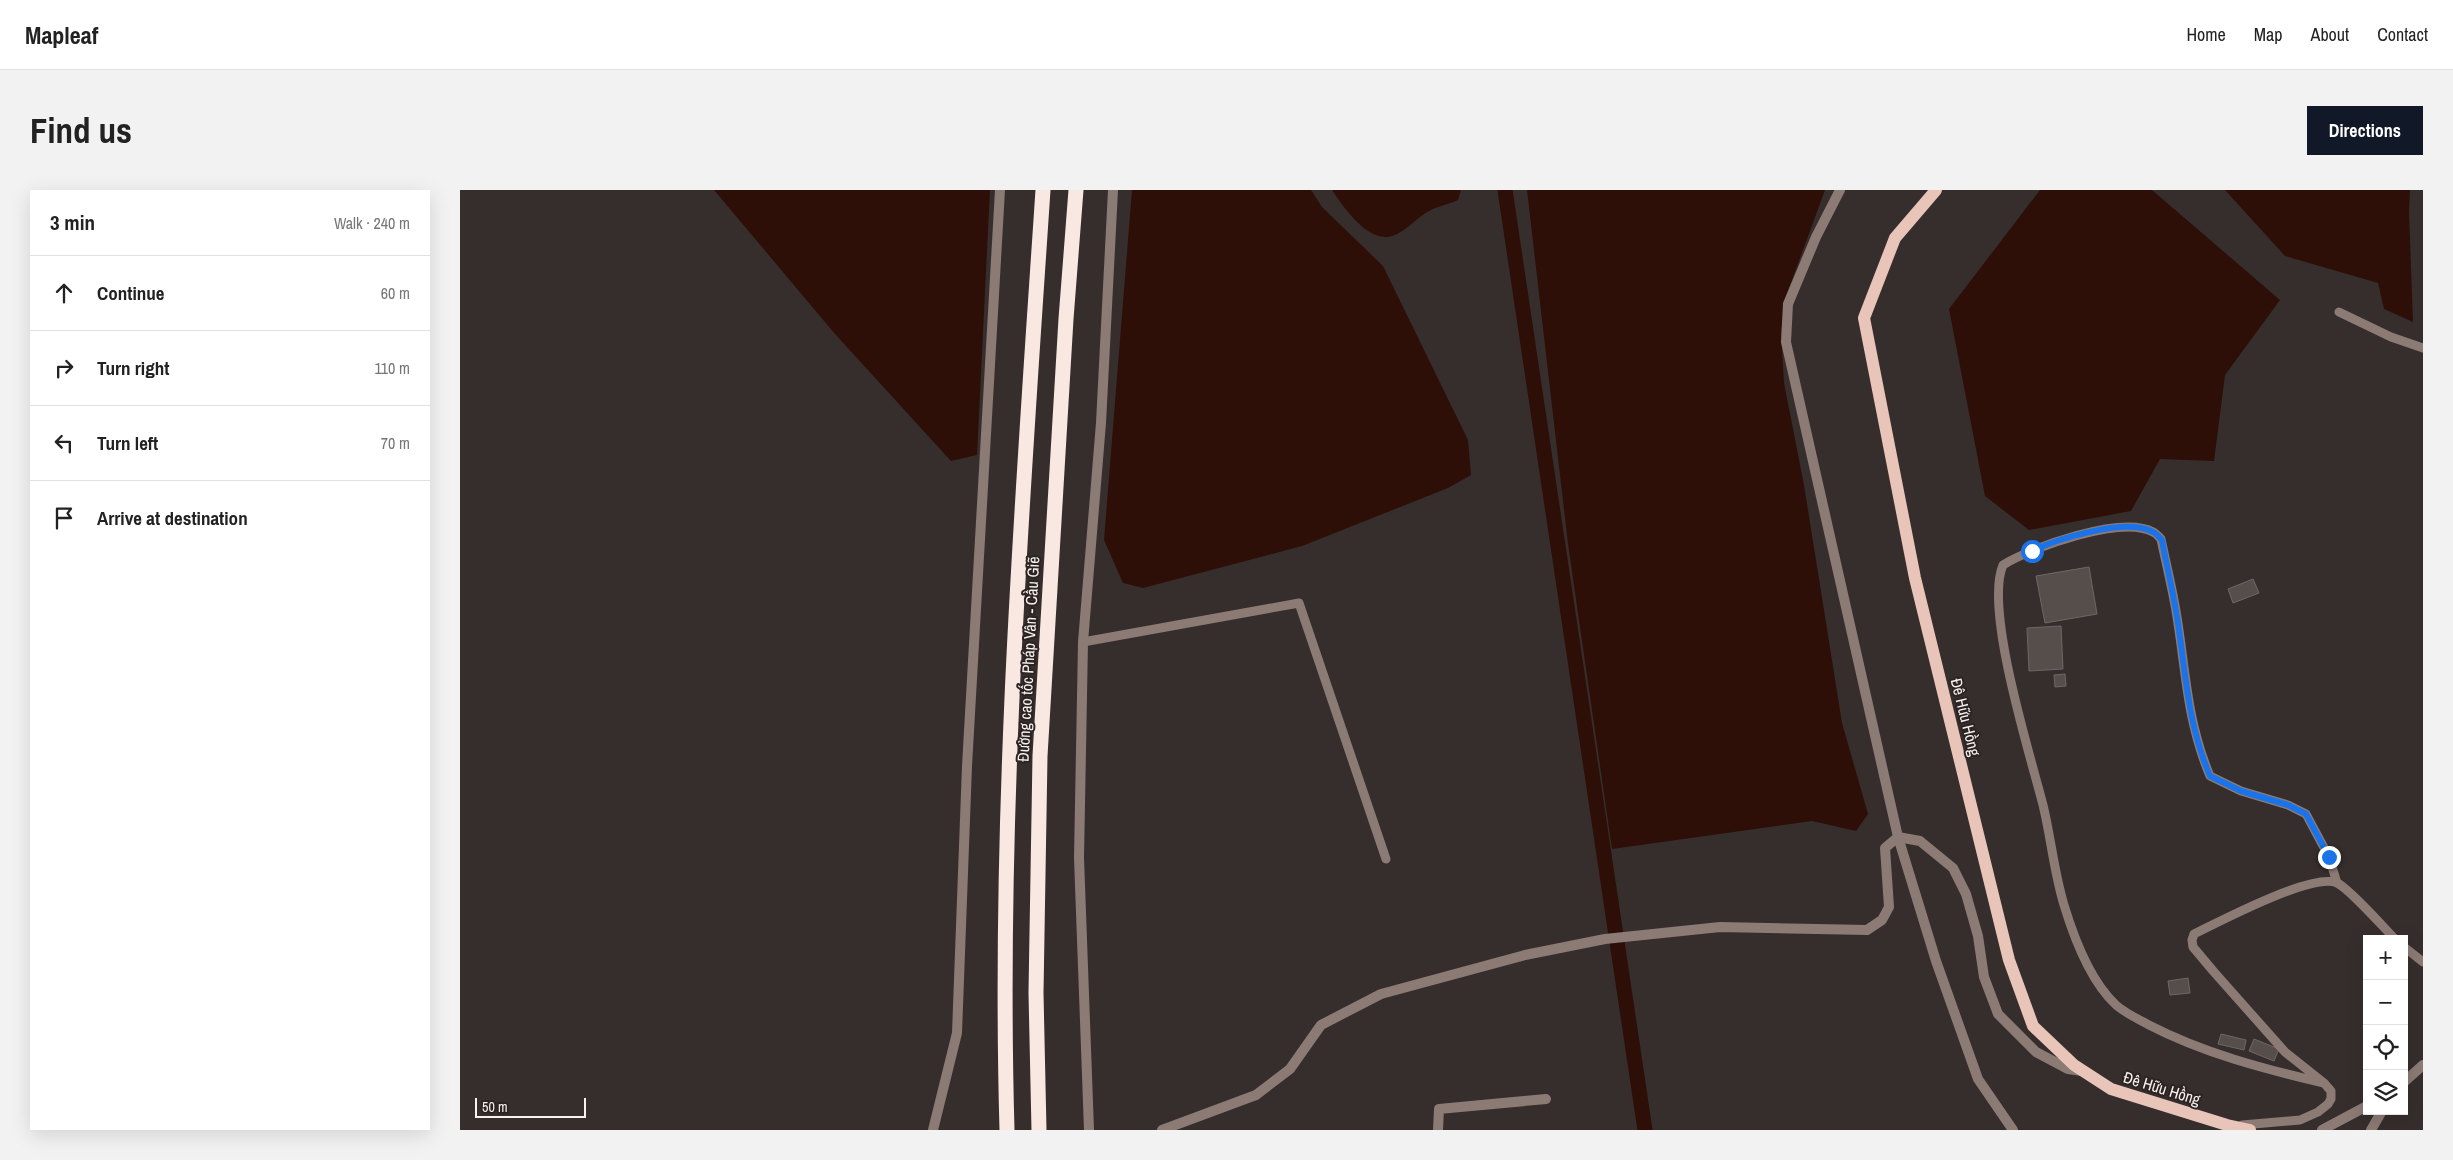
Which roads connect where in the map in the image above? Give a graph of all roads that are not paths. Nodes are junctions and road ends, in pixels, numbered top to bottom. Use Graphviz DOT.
graph roads {
  1 [pos="1000,190"];
  2 [pos="1043,190"];
  3 [pos="1076,190"];
  4 [pos="1113,190"];
  5 [pos="1840,190"];
  6 [pos="1936,190"];
  7 [pos="2339,312"];
  8 [pos="2423,348"];
  9 [pos="1082,642"];
  10 [pos="1898,837"];
  11 [pos="1386,860"];
  12 [pos="2337,883"];
  13 [pos="2391,935"];
  14 [pos="2408,950"];
  15 [pos="2423,962"];
  16 [pos="2423,1065"];
  17 [pos="2083,1071"];
  18 [pos="2408,1078"];
  19 [pos="2324,1083"];
  20 [pos="1546,1099"];
  21 [pos="2363,1108"];
  22 [pos="2380,1115"];
  23 [pos="2227,1125"];
  24 [pos="933,1130"];
  25 [pos="1006,1130"];
  26 [pos="1039,1130"];
  27 [pos="1089,1130"];
  28 [pos="1162,1130"];
  29 [pos="1438,1130"];
  30 [pos="2013,1130"];
  31 [pos="2250,1130"];
  32 [pos="2322,1130"];
  33 [pos="2372,1130"];
  1 -- 24 [label="street"];
  2 -- 25 [label="highway, Đường cao tốc Pháp Vân - Cầu Giẽ"];
  3 -- 26 [label="highway, Đường cao tốc Pháp Vân - Cầu Giẽ"];
  4 -- 9 [label="street"];
  5 -- 10 [label="street"];
  6 -- 17 [label="main road, Đê Hữu Hồng"];
  7 -- 8 [label="lane"];
  9 -- 11 [label="lane"];
  9 -- 27 [label="street"];
  10 -- 17 [label="street"];
  10 -- 28 [label="street"];
  10 -- 30 [label="street"];
  12 -- 13 [label="lane"];
  12 -- 19 [label="lane"];
  12 -- 19 [label="lane"];
  14 -- 15 [label="lane"];
  16 -- 18 [label="street"];
  17 -- 23 [label="main road, Đê Hữu Hồng"];
  19 -- 23 [label="lane"];
  20 -- 29 [label="street"];
  21 -- 32 [label="street"];
  22 -- 33 [label="street"];
  23 -- 31 [label="main road, Đê Hữu Hồng"];
}
